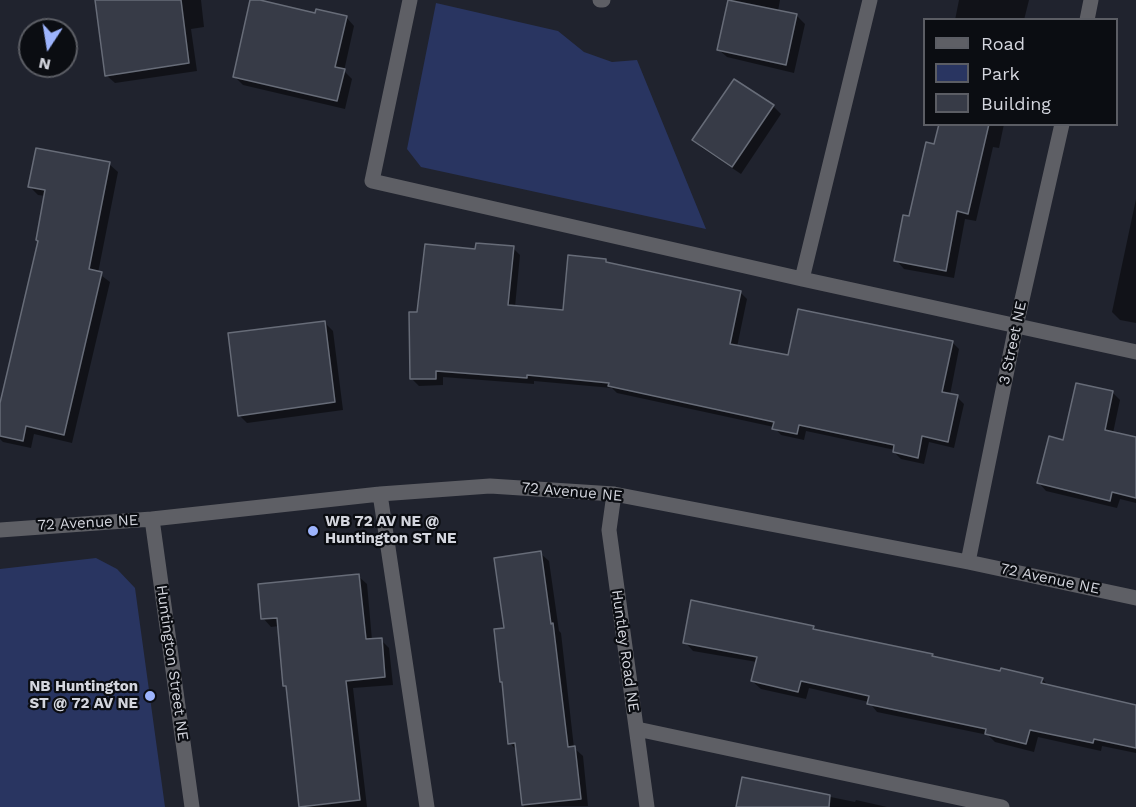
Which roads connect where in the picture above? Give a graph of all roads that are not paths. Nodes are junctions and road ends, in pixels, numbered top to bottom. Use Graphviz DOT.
graph roads {
  1 [pos="410,0"];
  2 [pos="870,0"];
  3 [pos="1091,0"];
  4 [pos="1087,18"];
  5 [pos="1062,126"];
  6 [pos="802,279"];
  7 [pos="1016,326"];
  8 [pos="1136,352"];
  9 [pos="380,494"];
  10 [pos="614,494"];
  11 [pos="152,519"];
  12 [pos="0,520"];
  13 [pos="7,529"];
  14 [pos="968,562"];
  15 [pos="1136,598"];
  16 [pos="637,729"];
  17 [pos="192,807"];
  18 [pos="427,807"];
  19 [pos="647,807"];
  20 [pos="1002,807"];
  1 -- 6 [label="street"];
  2 -- 6 [label="street"];
  3 -- 4 [label="street"];
  5 -- 7 [label="street, 3 Street NE"];
  6 -- 7 [label="street"];
  7 -- 8 [label="street"];
  7 -- 14 [label="street, 3 Street NE"];
  9 -- 10 [label="street, 72 Avenue NE"];
  9 -- 11 [label="street, 72 Avenue NE"];
  9 -- 18 [label="street"];
  10 -- 14 [label="street, 72 Avenue NE"];
  10 -- 16 [label="street, Huntley Road NE"];
  11 -- 13 [label="street, 72 Avenue NE"];
  11 -- 17 [label="street, Huntington Street NE"];
  12 -- 13 [label="street"];
  14 -- 15 [label="street, 72 Avenue NE"];
  16 -- 19 [label="street, Huntley Road NE"];
  16 -- 20 [label="street"];
}
